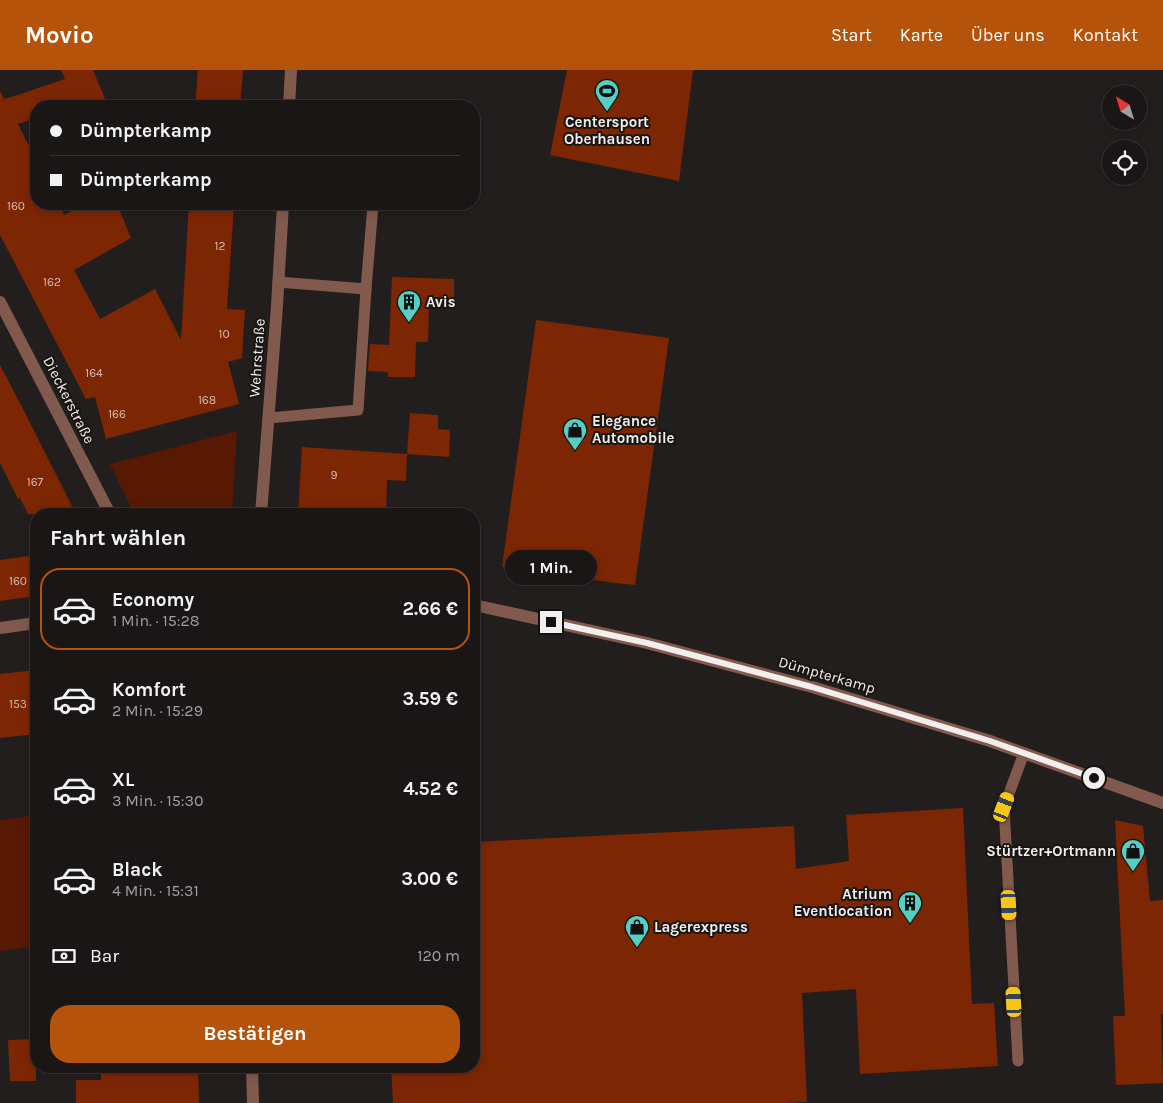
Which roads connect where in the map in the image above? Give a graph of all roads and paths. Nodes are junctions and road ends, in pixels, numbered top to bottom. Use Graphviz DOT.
graph roads {
  1 [pos="291,70"];
  2 [pos="289,100"];
  3 [pos="283,210"];
  4 [pos="372,210"];
  5 [pos="278,282"];
  6 [pos="366,289"];
  7 [pos="0,302"];
  8 [pos="269,418"];
  9 [pos="107,508"];
  10 [pos="262,508"];
  11 [pos="480,605"];
  12 [pos="30,624"];
  13 [pos="0,628"];
  14 [pos="1024,753"];
  15 [pos="1163,803"];
  16 [pos="1018,1061"];
  17 [pos="252,1073"];
  18 [pos="253,1103"];
  1 -- 2 [label="street"];
  3 -- 5 [label="street, Wehrstraße"];
  4 -- 6 [label="lane"];
  5 -- 6 [label="lane"];
  5 -- 8 [label="street, Wehrstraße"];
  6 -- 8 [label="lane"];
  7 -- 9 [label="street, Dieckerstraße"];
  8 -- 10 [label="street, Wehrstraße"];
  11 -- 14 [label="street, Dümpterkamp"];
  12 -- 13 [label="street"];
  14 -- 15 [label="street, Dümpterkamp"];
  14 -- 16 [label="lane"];
  17 -- 18 [label="street"];
}
